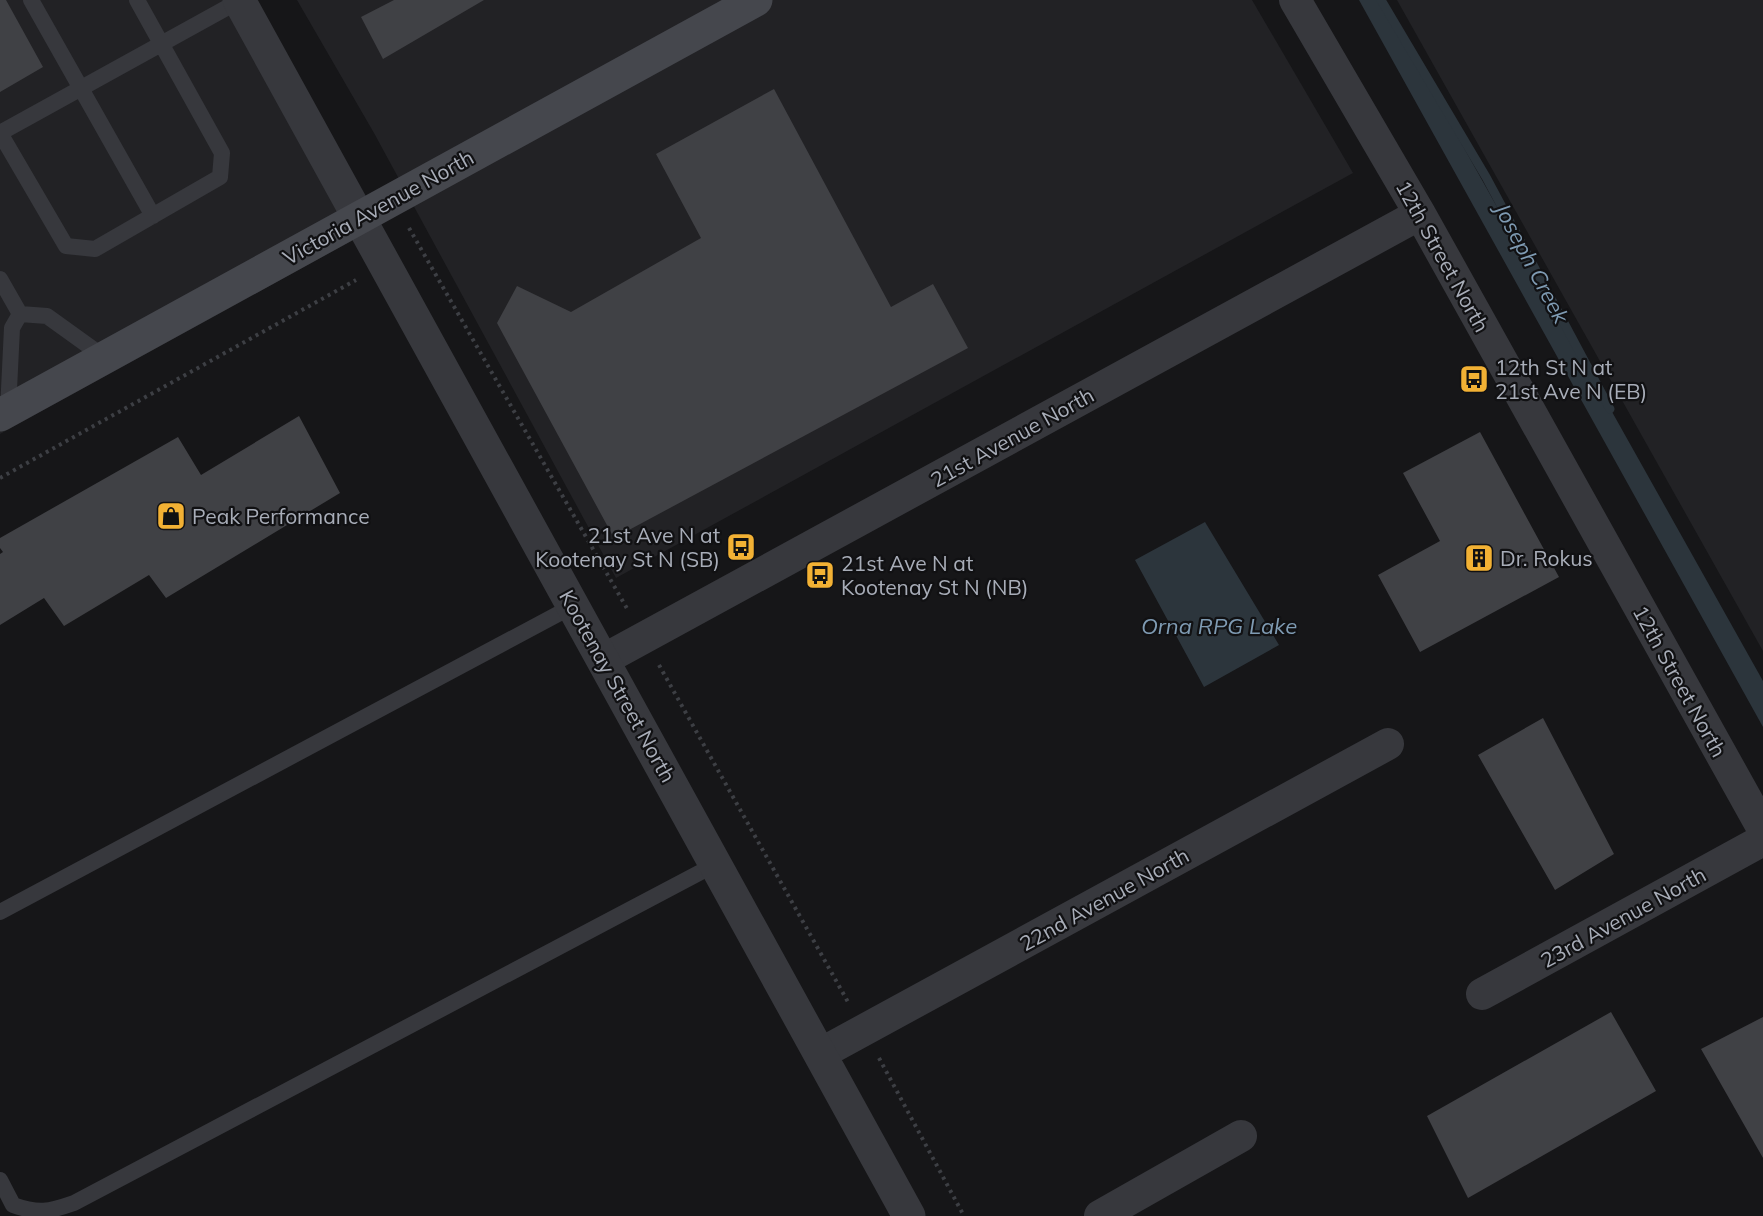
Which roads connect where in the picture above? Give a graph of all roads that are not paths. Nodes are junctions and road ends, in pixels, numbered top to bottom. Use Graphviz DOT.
graph roads {
  1 [pos="31,0"];
  2 [pos="137,0"];
  3 [pos="239,0"];
  4 [pos="756,0"];
  5 [pos="1295,0"];
  6 [pos="162,44"];
  7 [pos="80,88"];
  8 [pos="0,133"];
  9 [pos="1420,214"];
  10 [pos="153,216"];
  11 [pos="357,218"];
  12 [pos="0,279"];
  13 [pos="20,314"];
  14 [pos="104,357"];
  15 [pos="4,412"];
  16 [pos="573,606"];
  17 [pos="603,660"];
  18 [pos="1388,744"];
  19 [pos="1763,829"];
  20 [pos="1763,840"];
  21 [pos="716,864"];
  22 [pos="0,912"];
  23 [pos="1482,994"];
  24 [pos="820,1054"];
  25 [pos="1241,1136"];
  26 [pos="0,1180"];
  27 [pos="909,1216"];
  28 [pos="1100,1216"];
  1 -- 7 [label="lane"];
  2 -- 6 [label="lane"];
  3 -- 6 [label="lane"];
  3 -- 11 [label="street, Kootenay Street North"];
  4 -- 11 [label="main road, Victoria Avenue North"];
  5 -- 9 [label="street, 12th Street North"];
  6 -- 7 [label="lane"];
  6 -- 10 [label="lane"];
  7 -- 8 [label="lane"];
  7 -- 10 [label="lane"];
  8 -- 10 [label="lane"];
  9 -- 17 [label="street, 21st Avenue North"];
  9 -- 19 [label="street, 12th Street North"];
  11 -- 14 [label="main road, Victoria Avenue North"];
  11 -- 16 [label="street, Kootenay Street North"];
  12 -- 13 [label="lane"];
  13 -- 14 [label="lane"];
  13 -- 15 [label="lane"];
  14 -- 15 [label="main road, Victoria Avenue North"];
  16 -- 17 [label="street, Kootenay Street North"];
  16 -- 22 [label="lane"];
  17 -- 21 [label="street, Kootenay Street North"];
  18 -- 24 [label="street, 22nd Avenue North"];
  20 -- 23 [label="street, 23rd Avenue North"];
  21 -- 24 [label="street, Kootenay Street North"];
  21 -- 26 [label="lane"];
  24 -- 27 [label="street, Kootenay Street North"];
  25 -- 28 [label="street"];
}
